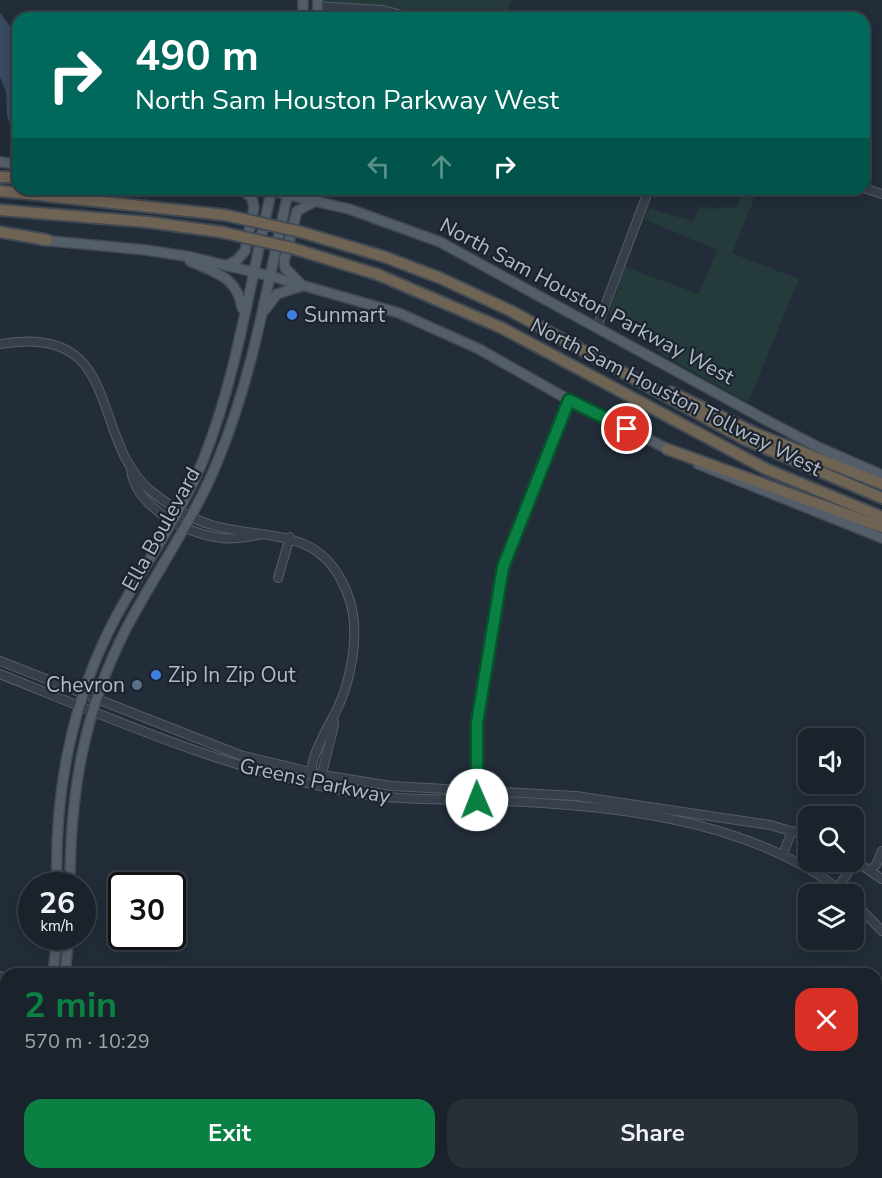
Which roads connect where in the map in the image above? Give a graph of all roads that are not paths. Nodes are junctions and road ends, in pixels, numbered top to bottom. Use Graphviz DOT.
graph roads {
  1 [pos="303,3"];
  2 [pos="318,3"];
  3 [pos="390,12"];
  4 [pos="38,195"];
  5 [pos="248,195"];
  6 [pos="268,195"];
  7 [pos="288,195"];
  8 [pos="300,195"];
  9 [pos="312,195"];
  10 [pos="647,195"];
  11 [pos="316,201"];
  12 [pos="0,210"];
  13 [pos="0,234"];
  14 [pos="47,240"];
  15 [pos="177,255"];
  16 [pos="228,265"];
  17 [pos="252,271"];
  18 [pos="270,276"];
  19 [pos="303,285"];
  20 [pos="243,313"];
  21 [pos="259,326"];
  22 [pos="597,327"];
  23 [pos="0,344"];
  24 [pos="582,352"];
  25 [pos="232,364"];
  26 [pos="249,368"];
  27 [pos="569,400"];
  28 [pos="219,420"];
  29 [pos="231,425"];
  30 [pos="667,449"];
  31 [pos="130,468"];
  32 [pos="882,475"];
  33 [pos="882,484"];
  34 [pos="882,498"];
  35 [pos="179,510"];
  36 [pos="192,516"];
  37 [pos="882,517"];
  38 [pos="174,520"];
  39 [pos="186,527"];
  40 [pos="882,527"];
  41 [pos="264,534"];
  42 [pos="290,537"];
  43 [pos="882,538"];
  44 [pos="278,578"];
  45 [pos="129,595"];
  46 [pos="141,601"];
  47 [pos="0,662"];
  48 [pos="18,668"];
  49 [pos="0,674"];
  50 [pos="14,679"];
  51 [pos="83,694"];
  52 [pos="96,700"];
  53 [pos="79,706"];
  54 [pos="93,712"];
  55 [pos="333,718"];
  56 [pos="168,728"];
  57 [pos="164,739"];
  58 [pos="311,772"];
  59 [pos="323,775"];
  60 [pos="62,783"];
  61 [pos="75,786"];
  62 [pos="315,786"];
  63 [pos="391,786"];
  64 [pos="476,789"];
  65 [pos="390,797"];
  66 [pos="477,800"];
  67 [pos="792,831"];
  68 [pos="798,833"];
  69 [pos="882,851"];
  70 [pos="783,854"];
  71 [pos="56,861"];
  72 [pos="70,861"];
  73 [pos="864,866"];
  74 [pos="870,870"];
  75 [pos="56,872"];
  76 [pos="70,872"];
  77 [pos="882,879"];
  78 [pos="832,884"];
  79 [pos="864,912"];
  80 [pos="882,931"];
  81 [pos="55,950"];
  82 [pos="68,950"];
  83 [pos="53,968"];
  84 [pos="66,968"];
  1 -- 2 [label="main road"];
  2 -- 3 [label="street"];
  4 -- 24 [label="highway, bridge"];
  5 -- 16 [label="main road"];
  6 -- 17 [label="main road, Ella Boulevard"];
  7 -- 18 [label="main road, Ella Boulevard"];
  8 -- 11 [label="main road, North Sam Houston Parkway West"];
  9 -- 11 [label="main road"];
  10 -- 22 [label="street"];
  11 -- 19 [label="main road"];
  11 -- 22 [label="main road, North Sam Houston Parkway West"];
  12 -- 37 [label="highway, North Sam Houston Tollway West, bridge"];
  13 -- 14 [label="highway"];
  14 -- 15 [label="main road"];
  15 -- 16 [label="main road"];
  15 -- 20 [label="main road"];
  16 -- 17 [label="main road"];
  17 -- 18 [label="main road"];
  17 -- 20 [label="main road, Ella Boulevard"];
  18 -- 19 [label="main road"];
  18 -- 21 [label="main road, Ella Boulevard"];
  19 -- 21 [label="main road"];
  19 -- 27 [label="main road"];
  20 -- 25 [label="main road, Ella Boulevard"];
  21 -- 26 [label="main road, Ella Boulevard"];
  22 -- 32 [label="main road, North Sam Houston Parkway West"];
  23 -- 31 [label="street"];
  24 -- 33 [label="highway"];
  24 -- 34 [label="highway, North Sam Houston Tollway West"];
  25 -- 26 [label="main road"];
  25 -- 28 [label="main road, Ella Boulevard"];
  26 -- 29 [label="main road, Ella Boulevard"];
  27 -- 30 [label="main road"];
  27 -- 64 [label="street"];
  28 -- 29 [label="main road"];
  28 -- 35 [label="main road, Ella Boulevard"];
  29 -- 36 [label="main road, Ella Boulevard"];
  30 -- 40 [label="highway"];
  30 -- 43 [label="main road"];
  31 -- 35 [label="street"];
  31 -- 38 [label="street"];
  35 -- 36 [label="street"];
  35 -- 38 [label="main road, Ella Boulevard"];
  36 -- 39 [label="main road, Ella Boulevard"];
  36 -- 41 [label="street"];
  38 -- 39 [label="street"];
  38 -- 45 [label="main road, Ella Boulevard"];
  39 -- 41 [label="street"];
  39 -- 46 [label="main road, Ella Boulevard"];
  41 -- 42 [label="street"];
  42 -- 44 [label="street"];
  42 -- 55 [label="street"];
  45 -- 46 [label="main road"];
  45 -- 51 [label="main road, Ella Boulevard"];
  46 -- 52 [label="main road, Ella Boulevard"];
  47 -- 48 [label="street, Greens Parkway"];
  48 -- 50 [label="street"];
  48 -- 51 [label="street, Greens Parkway"];
  49 -- 50 [label="street, Greens Parkway"];
  50 -- 53 [label="street, Greens Parkway"];
  51 -- 52 [label="street, Greens Parkway"];
  51 -- 53 [label="main road, Ella Boulevard"];
  52 -- 54 [label="main road, Ella Boulevard"];
  52 -- 56 [label="street, Greens Parkway"];
  53 -- 54 [label="street, Greens Parkway"];
  53 -- 60 [label="main road, Ella Boulevard"];
  54 -- 57 [label="street, Greens Parkway"];
  54 -- 61 [label="main road, Ella Boulevard"];
  55 -- 58 [label="street"];
  55 -- 59 [label="street"];
  56 -- 57 [label="street"];
  56 -- 58 [label="street, Greens Parkway"];
  57 -- 62 [label="street, Greens Parkway"];
  58 -- 59 [label="street, Greens Parkway"];
  58 -- 62 [label="street"];
  59 -- 62 [label="street"];
  59 -- 63 [label="street, Greens Parkway"];
  60 -- 61 [label="main road"];
  60 -- 71 [label="main road, Ella Boulevard"];
  61 -- 72 [label="main road, Ella Boulevard"];
  62 -- 65 [label="street, Greens Parkway"];
  63 -- 64 [label="street, Greens Parkway"];
  63 -- 65 [label="street"];
  64 -- 66 [label="street"];
  64 -- 67 [label="street, Greens Parkway"];
  65 -- 66 [label="street, Greens Parkway"];
  66 -- 70 [label="street, Greens Parkway"];
  67 -- 68 [label="street, Greens Parkway"];
  67 -- 70 [label="street"];
  69 -- 74 [label="street"];
  70 -- 78 [label="street, Greens Parkway"];
  71 -- 72 [label="main road"];
  71 -- 75 [label="main road, Ella Boulevard"];
  72 -- 76 [label="main road, Ella Boulevard"];
  73 -- 74 [label="street"];
  74 -- 77 [label="street"];
  79 -- 80 [label="street"];
  81 -- 83 [label="main road"];
  82 -- 84 [label="main road"];
}
